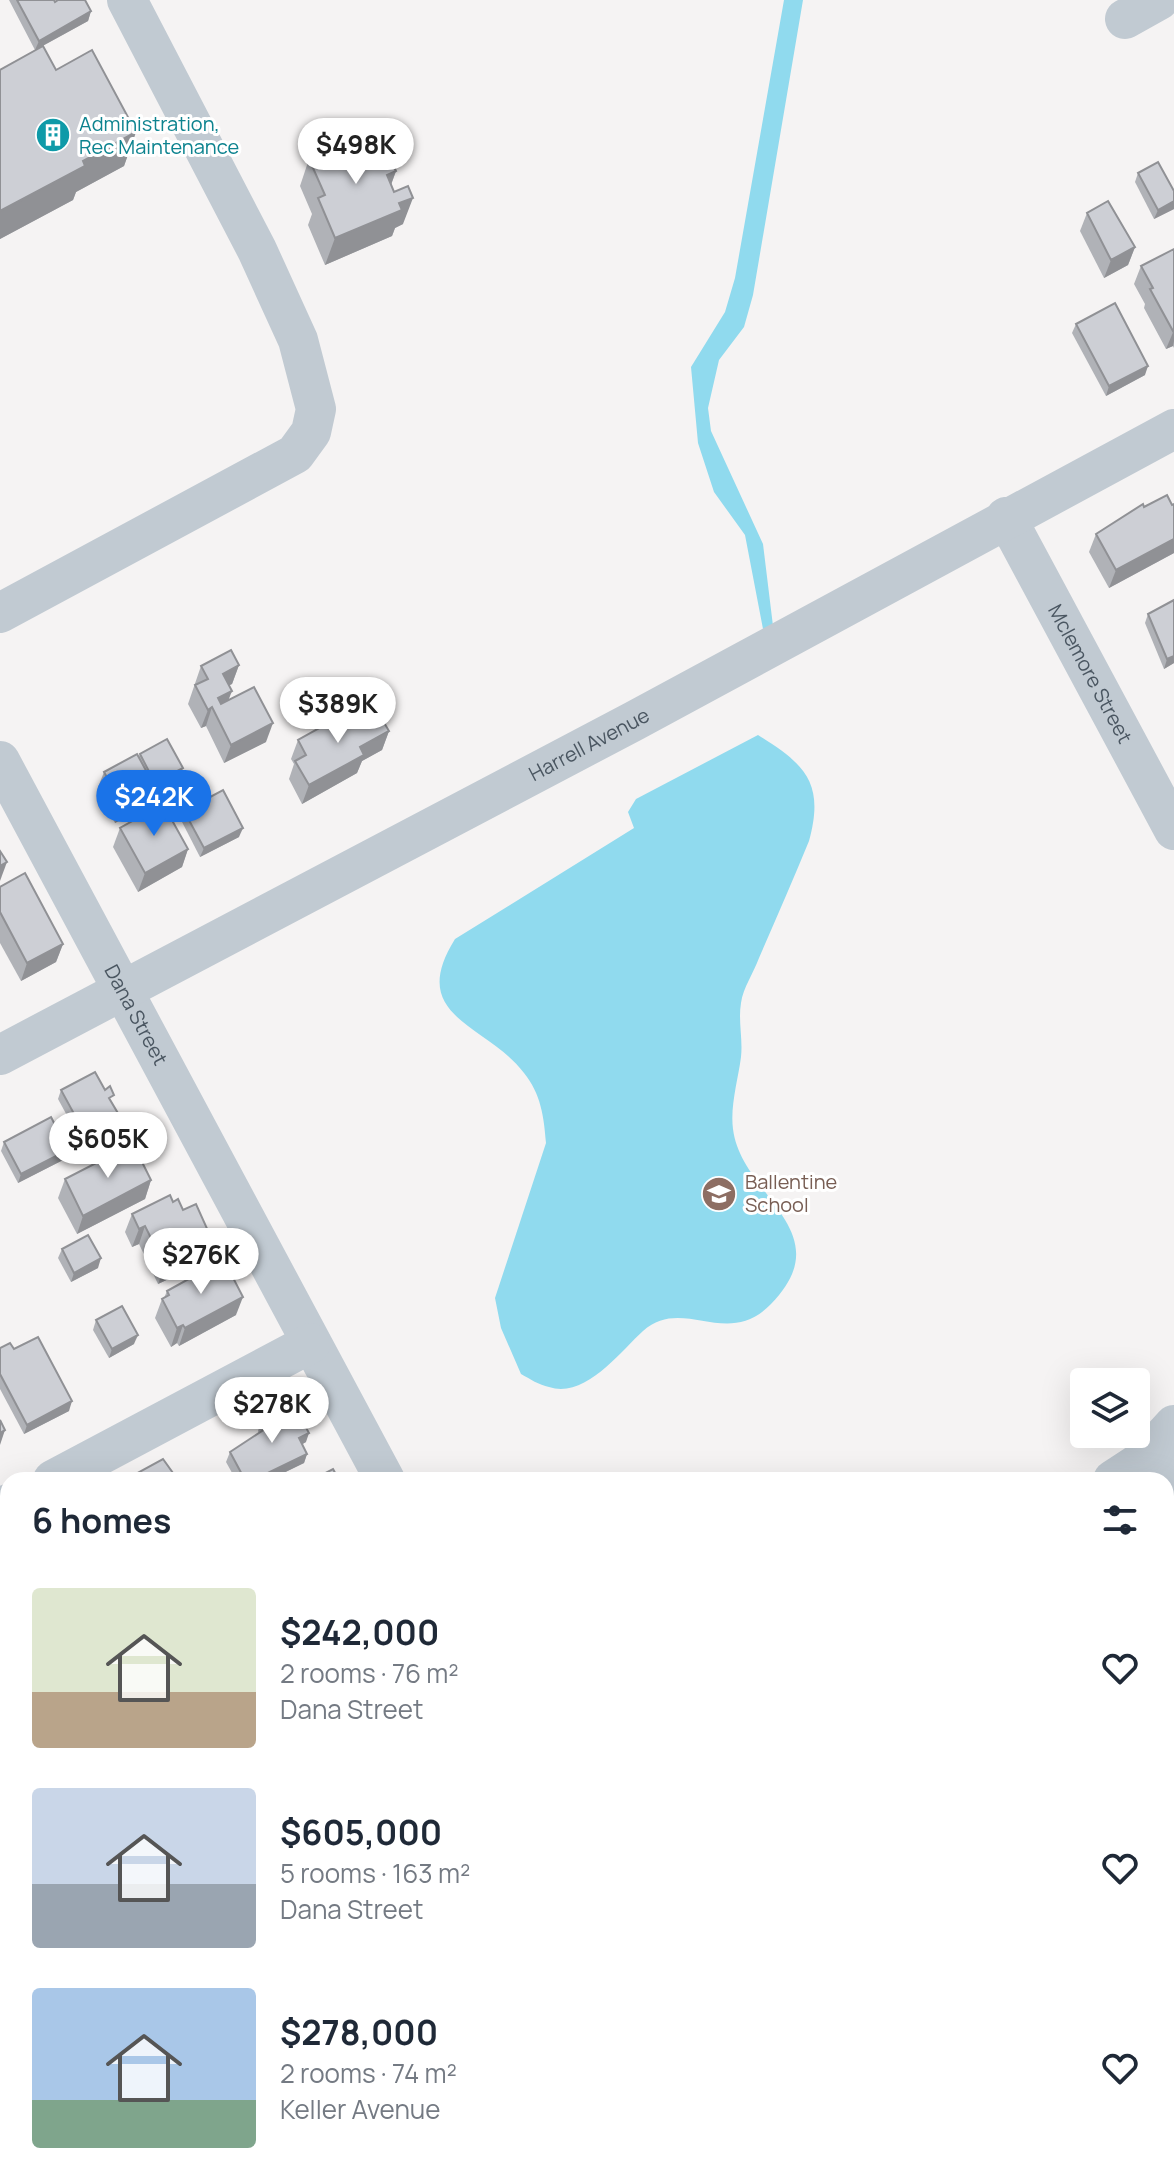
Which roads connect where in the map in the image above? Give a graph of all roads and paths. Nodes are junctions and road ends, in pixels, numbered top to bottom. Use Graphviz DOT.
graph roads {
  1 [pos="127,0"];
  2 [pos="1159,0"];
  3 [pos="1125,19"];
  4 [pos="1174,429"];
  5 [pos="1006,517"];
  6 [pos="0,613"];
  7 [pos="0,761"];
  8 [pos="1174,830"];
  9 [pos="123,991"];
  10 [pos="0,1055"];
  11 [pos="311,1343"];
  12 [pos="1164,1436"];
  13 [pos="68,1472"];
  14 [pos="381,1472"];
  15 [pos="1125,1472"];
  16 [pos="1172,1472"];
  1 -- 6 [label="street"];
  2 -- 3 [label="street"];
  4 -- 5 [label="street, Harrell Avenue"];
  5 -- 8 [label="street, Mclemore Street"];
  5 -- 9 [label="street, Harrell Avenue"];
  7 -- 9 [label="street, Dana Street"];
  9 -- 10 [label="street, Harrell Avenue"];
  9 -- 11 [label="street, Dana Street"];
  11 -- 13 [label="street"];
  11 -- 14 [label="street, Dana Street"];
  12 -- 15 [label="street"];
  12 -- 16 [label="street"];
}
